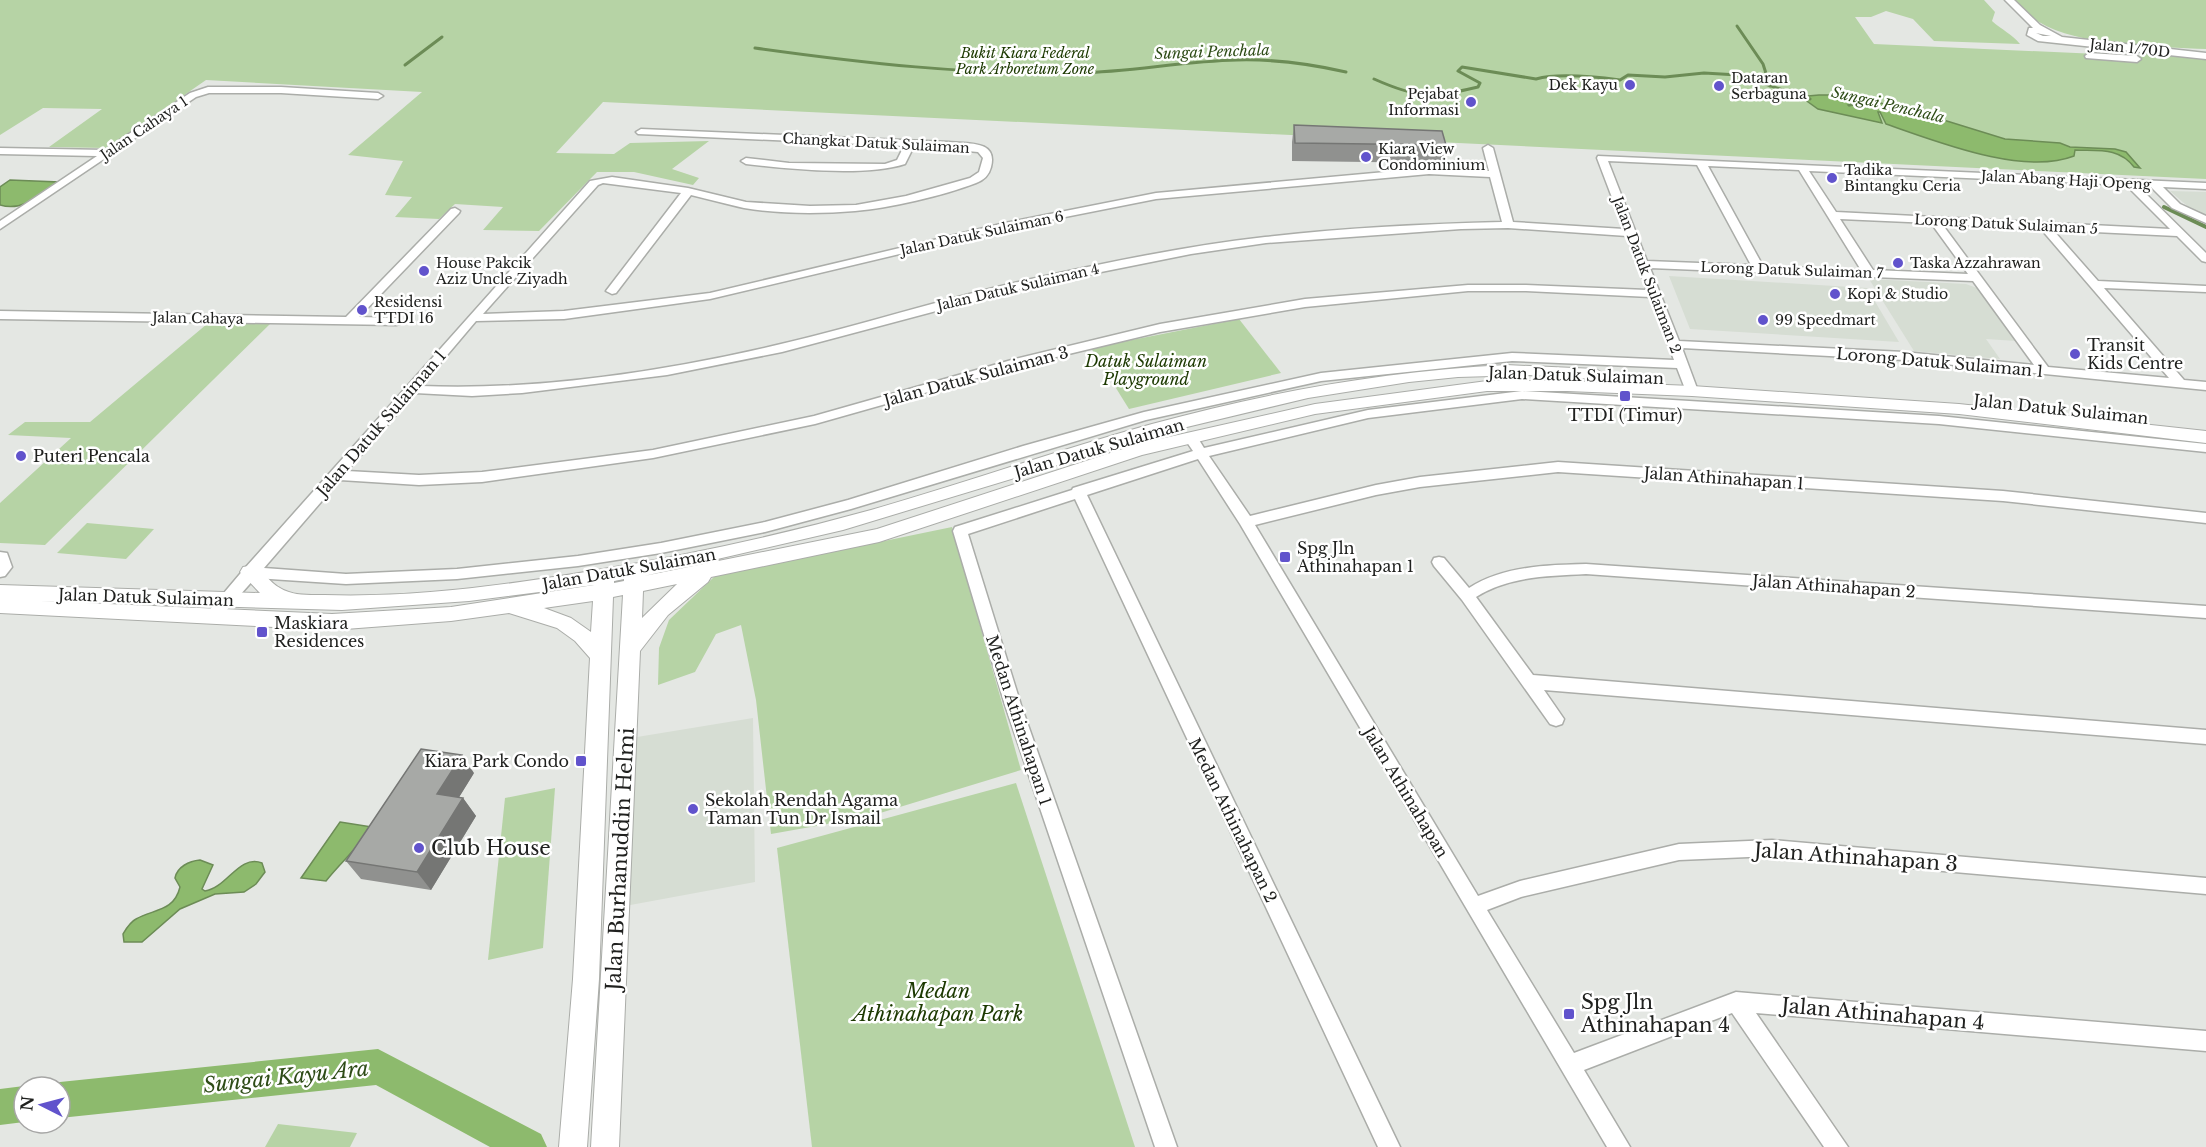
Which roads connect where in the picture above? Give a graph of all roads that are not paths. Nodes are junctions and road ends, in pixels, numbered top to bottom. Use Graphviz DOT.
graph roads {
  1 [pos="2001,0"];
  2 [pos="2009,0"];
  3 [pos="2032,30"];
  4 [pos="2044,30"];
  5 [pos="2056,38"];
  6 [pos="2206,55"];
  7 [pos="2089,56"];
  8 [pos="2206,62"];
  9 [pos="378,96"];
  10 [pos="641,132"];
  11 [pos="910,144"];
  12 [pos="1488,148"];
  13 [pos="0,151"];
  14 [pos="108,153"];
  15 [pos="1602,158"];
  16 [pos="746,161"];
  17 [pos="1701,163"];
  18 [pos="1802,167"];
  19 [pos="1494,174"];
  20 [pos="2128,183"];
  21 [pos="2154,184"];
  22 [pos="2206,186"];
  23 [pos="688,192"];
  24 [pos="454,211"];
  25 [pos="1832,215"];
  26 [pos="1934,220"];
  27 [pos="2206,220"];
  28 [pos="1508,225"];
  29 [pos="0,226"];
  30 [pos="2044,226"];
  31 [pos="551,230"];
  32 [pos="1631,232"];
  33 [pos="2180,233"];
  34 [pos="2206,259"];
  35 [pos="1643,264"];
  36 [pos="1759,269"];
  37 [pos="1869,273"];
  38 [pos="1977,278"];
  39 [pos="2094,284"];
  40 [pos="2206,289"];
  41 [pos="612,291"];
  42 [pos="1654,294"];
  43 [pos="0,315"];
  44 [pos="473,318"];
  45 [pos="349,320"];
  46 [pos="396,321"];
  47 [pos="1673,344"];
  48 [pos="2045,370"];
  49 [pos="1686,378"];
  50 [pos="2180,383"];
  51 [pos="1371,384"];
  52 [pos="2206,386"];
  53 [pos="411,388"];
  54 [pos="1418,395"];
  55 [pos="2041,424"];
  56 [pos="2206,425"];
  57 [pos="2206,437"];
  58 [pos="1191,438"];
  59 [pos="2206,448"];
  60 [pos="1138,450"];
  61 [pos="1202,453"];
  62 [pos="1149,469"];
  63 [pos="335,475"];
  64 [pos="1078,491"];
  65 [pos="2206,518"];
  66 [pos="1246,522"];
  67 [pos="843,524"];
  68 [pos="879,535"];
  69 [pos="0,557"];
  70 [pos="1439,562"];
  71 [pos="711,571"];
  72 [pos="0,572"];
  73 [pos="250,572"];
  74 [pos="634,579"];
  75 [pos="604,584"];
  76 [pos="1467,596"];
  77 [pos="1,597"];
  78 [pos="227,599"];
  79 [pos="295,602"];
  80 [pos="505,606"];
  81 [pos="2206,612"];
  82 [pos="212,617"];
  83 [pos="630,650"];
  84 [pos="600,656"];
  85 [pos="1529,681"];
  86 [pos="1556,719"];
  87 [pos="2206,737"];
  88 [pos="2206,886"];
  89 [pos="1476,906"];
  90 [pos="1736,1002"];
  91 [pos="2206,1041"];
  92 [pos="1570,1065"];
  93 [pos="1617,1146"];
  94 [pos="573,1147"];
  95 [pos="605,1147"];
  96 [pos="1166,1147"];
  97 [pos="1389,1147"];
  98 [pos="1837,1147"];
  1 -- 3 [label="street"];
  2 -- 4 [label="street"];
  3 -- 4 [label="street"];
  3 -- 5 [label="street"];
  4 -- 5 [label="street"];
  5 -- 6 [label="street, Jalan 1/70D"];
  7 -- 8 [label="street"];
  9 -- 14 [label="street, Jalan Cahaya 1"];
  10 -- 11 [label="street, Changkat Datuk Sulaiman"];
  11 -- 16 [label="street"];
  11 -- 23 [label="street, Changkat Datuk Sulaiman"];
  12 -- 19 [label="street"];
  13 -- 14 [label="street"];
  14 -- 29 [label="street, Jalan Cahaya 1"];
  15 -- 17 [label="street, Jalan Abang Haji Openg"];
  15 -- 32 [label="street, Jalan Datuk Sulaiman 2"];
  17 -- 18 [label="street, Jalan Abang Haji Openg"];
  17 -- 36 [label="street"];
  18 -- 20 [label="street, Jalan Abang Haji Openg"];
  18 -- 25 [label="street"];
  19 -- 28 [label="street"];
  19 -- 44 [label="street, Jalan Datuk Sulaiman 6"];
  20 -- 21 [label="street, Jalan Abang Haji Openg"];
  20 -- 33 [label="street"];
  21 -- 22 [label="street, Jalan Abang Haji Openg"];
  21 -- 27 [label="street"];
  23 -- 31 [label="street, Changkat Datuk Sulaiman"];
  23 -- 41 [label="street"];
  24 -- 45 [label="street"];
  25 -- 26 [label="street, Lorong Datuk Sulaiman 5"];
  25 -- 37 [label="street"];
  26 -- 30 [label="street, Lorong Datuk Sulaiman 5"];
  26 -- 38 [label="street"];
  28 -- 32 [label="street, Jalan Datuk Sulaiman 4"];
  28 -- 53 [label="street, Jalan Datuk Sulaiman 4"];
  30 -- 33 [label="street, Lorong Datuk Sulaiman 5"];
  30 -- 39 [label="street"];
  31 -- 44 [label="street, Jalan Datuk Sulaiman 1"];
  32 -- 35 [label="street, Jalan Datuk Sulaiman 2"];
  33 -- 34 [label="street"];
  35 -- 36 [label="street, Lorong Datuk Sulaiman 7"];
  35 -- 42 [label="street, Jalan Datuk Sulaiman 2"];
  36 -- 37 [label="street, Lorong Datuk Sulaiman 7"];
  37 -- 38 [label="street, Lorong Datuk Sulaiman 7"];
  38 -- 48 [label="street"];
  39 -- 40 [label="street"];
  39 -- 50 [label="street"];
  42 -- 47 [label="street, Jalan Datuk Sulaiman 2"];
  42 -- 63 [label="street, Jalan Datuk Sulaiman 3"];
  43 -- 45 [label="street, Jalan Cahaya"];
  44 -- 53 [label="street, Jalan Datuk Sulaiman 1"];
  45 -- 46 [label="street, Jalan Cahaya"];
  47 -- 48 [label="street, Lorong Datuk Sulaiman 1"];
  47 -- 49 [label="street, Jalan Datuk Sulaiman 2"];
  48 -- 50 [label="street, Lorong Datuk Sulaiman 1"];
  49 -- 51 [label="main road, Jalan Datuk Sulaiman"];
  49 -- 54 [label="main road, Jalan Datuk Sulaiman"];
  49 -- 55 [label="main road, Jalan Datuk Sulaiman"];
  49 -- 56 [label="main road, Jalan Datuk Sulaiman"];
  49 -- 73 [label="street, Jalan Datuk Sulaiman"];
  50 -- 52 [label="street, Lorong Datuk Sulaiman 1"];
  51 -- 54 [label="main road"];
  51 -- 67 [label="main road, Jalan Datuk Sulaiman"];
  53 -- 63 [label="street, Jalan Datuk Sulaiman 1"];
  54 -- 58 [label="main road, Jalan Datuk Sulaiman"];
  55 -- 57 [label="main road, Jalan Datuk Sulaiman"];
  55 -- 59 [label="street, Jalan Datuk Sulaiman"];
  55 -- 61 [label="street, Jalan Datuk Sulaiman"];
  58 -- 60 [label="main road, Jalan Datuk Sulaiman"];
  58 -- 61 [label="street, Jalan Athinahapan"];
  60 -- 62 [label="street"];
  60 -- 68 [label="main road, Jalan Datuk Sulaiman"];
  61 -- 62 [label="street, Medan Athinahapan 1"];
  61 -- 66 [label="street, Jalan Athinahapan"];
  62 -- 64 [label="street, Medan Athinahapan 1"];
  63 -- 73 [label="street, Jalan Datuk Sulaiman 1"];
  64 -- 96 [label="street, Medan Athinahapan 1"];
  64 -- 97 [label="street, Medan Athinahapan 2"];
  65 -- 66 [label="street, Jalan Athinahapan 1"];
  66 -- 89 [label="street, Jalan Athinahapan"];
  67 -- 68 [label="main road"];
  67 -- 74 [label="main road, Jalan Datuk Sulaiman"];
  68 -- 71 [label="main road, Jalan Datuk Sulaiman"];
  69 -- 72 [label="street"];
  70 -- 76 [label="street"];
  71 -- 74 [label="main road, Jalan Datuk Sulaiman"];
  71 -- 83 [label="main road"];
  73 -- 78 [label="street, Jalan Datuk Sulaiman 1"];
  73 -- 79 [label="main road"];
  74 -- 75 [label="main road, Jalan Datuk Sulaiman"];
  74 -- 83 [label="main road, Jalan Burhanuddin Helmi"];
  75 -- 79 [label="main road, Jalan Datuk Sulaiman"];
  75 -- 80 [label="main road, Jalan Datuk Sulaiman"];
  75 -- 84 [label="main road, Jalan Burhanuddin Helmi"];
  76 -- 81 [label="street, Jalan Athinahapan 2"];
  76 -- 85 [label="street"];
  77 -- 78 [label="main road, Jalan Datuk Sulaiman"];
  77 -- 82 [label="main road, Jalan Datuk Sulaiman"];
  78 -- 79 [label="main road, Jalan Datuk Sulaiman"];
  78 -- 82 [label="street, Jalan Datuk Sulaiman 1"];
  80 -- 82 [label="main road, Jalan Datuk Sulaiman"];
  80 -- 84 [label="main road"];
  83 -- 95 [label="main road, Jalan Burhanuddin Helmi"];
  84 -- 94 [label="main road, Jalan Burhanuddin Helmi"];
  85 -- 86 [label="street"];
  85 -- 87 [label="street"];
  88 -- 89 [label="street, Jalan Athinahapan 3"];
  89 -- 92 [label="street, Jalan Athinahapan"];
  90 -- 91 [label="street, Jalan Athinahapan 4"];
  90 -- 92 [label="street, Jalan Athinahapan 4"];
  90 -- 98 [label="street"];
  92 -- 93 [label="street, Jalan Athinahapan"];
}
